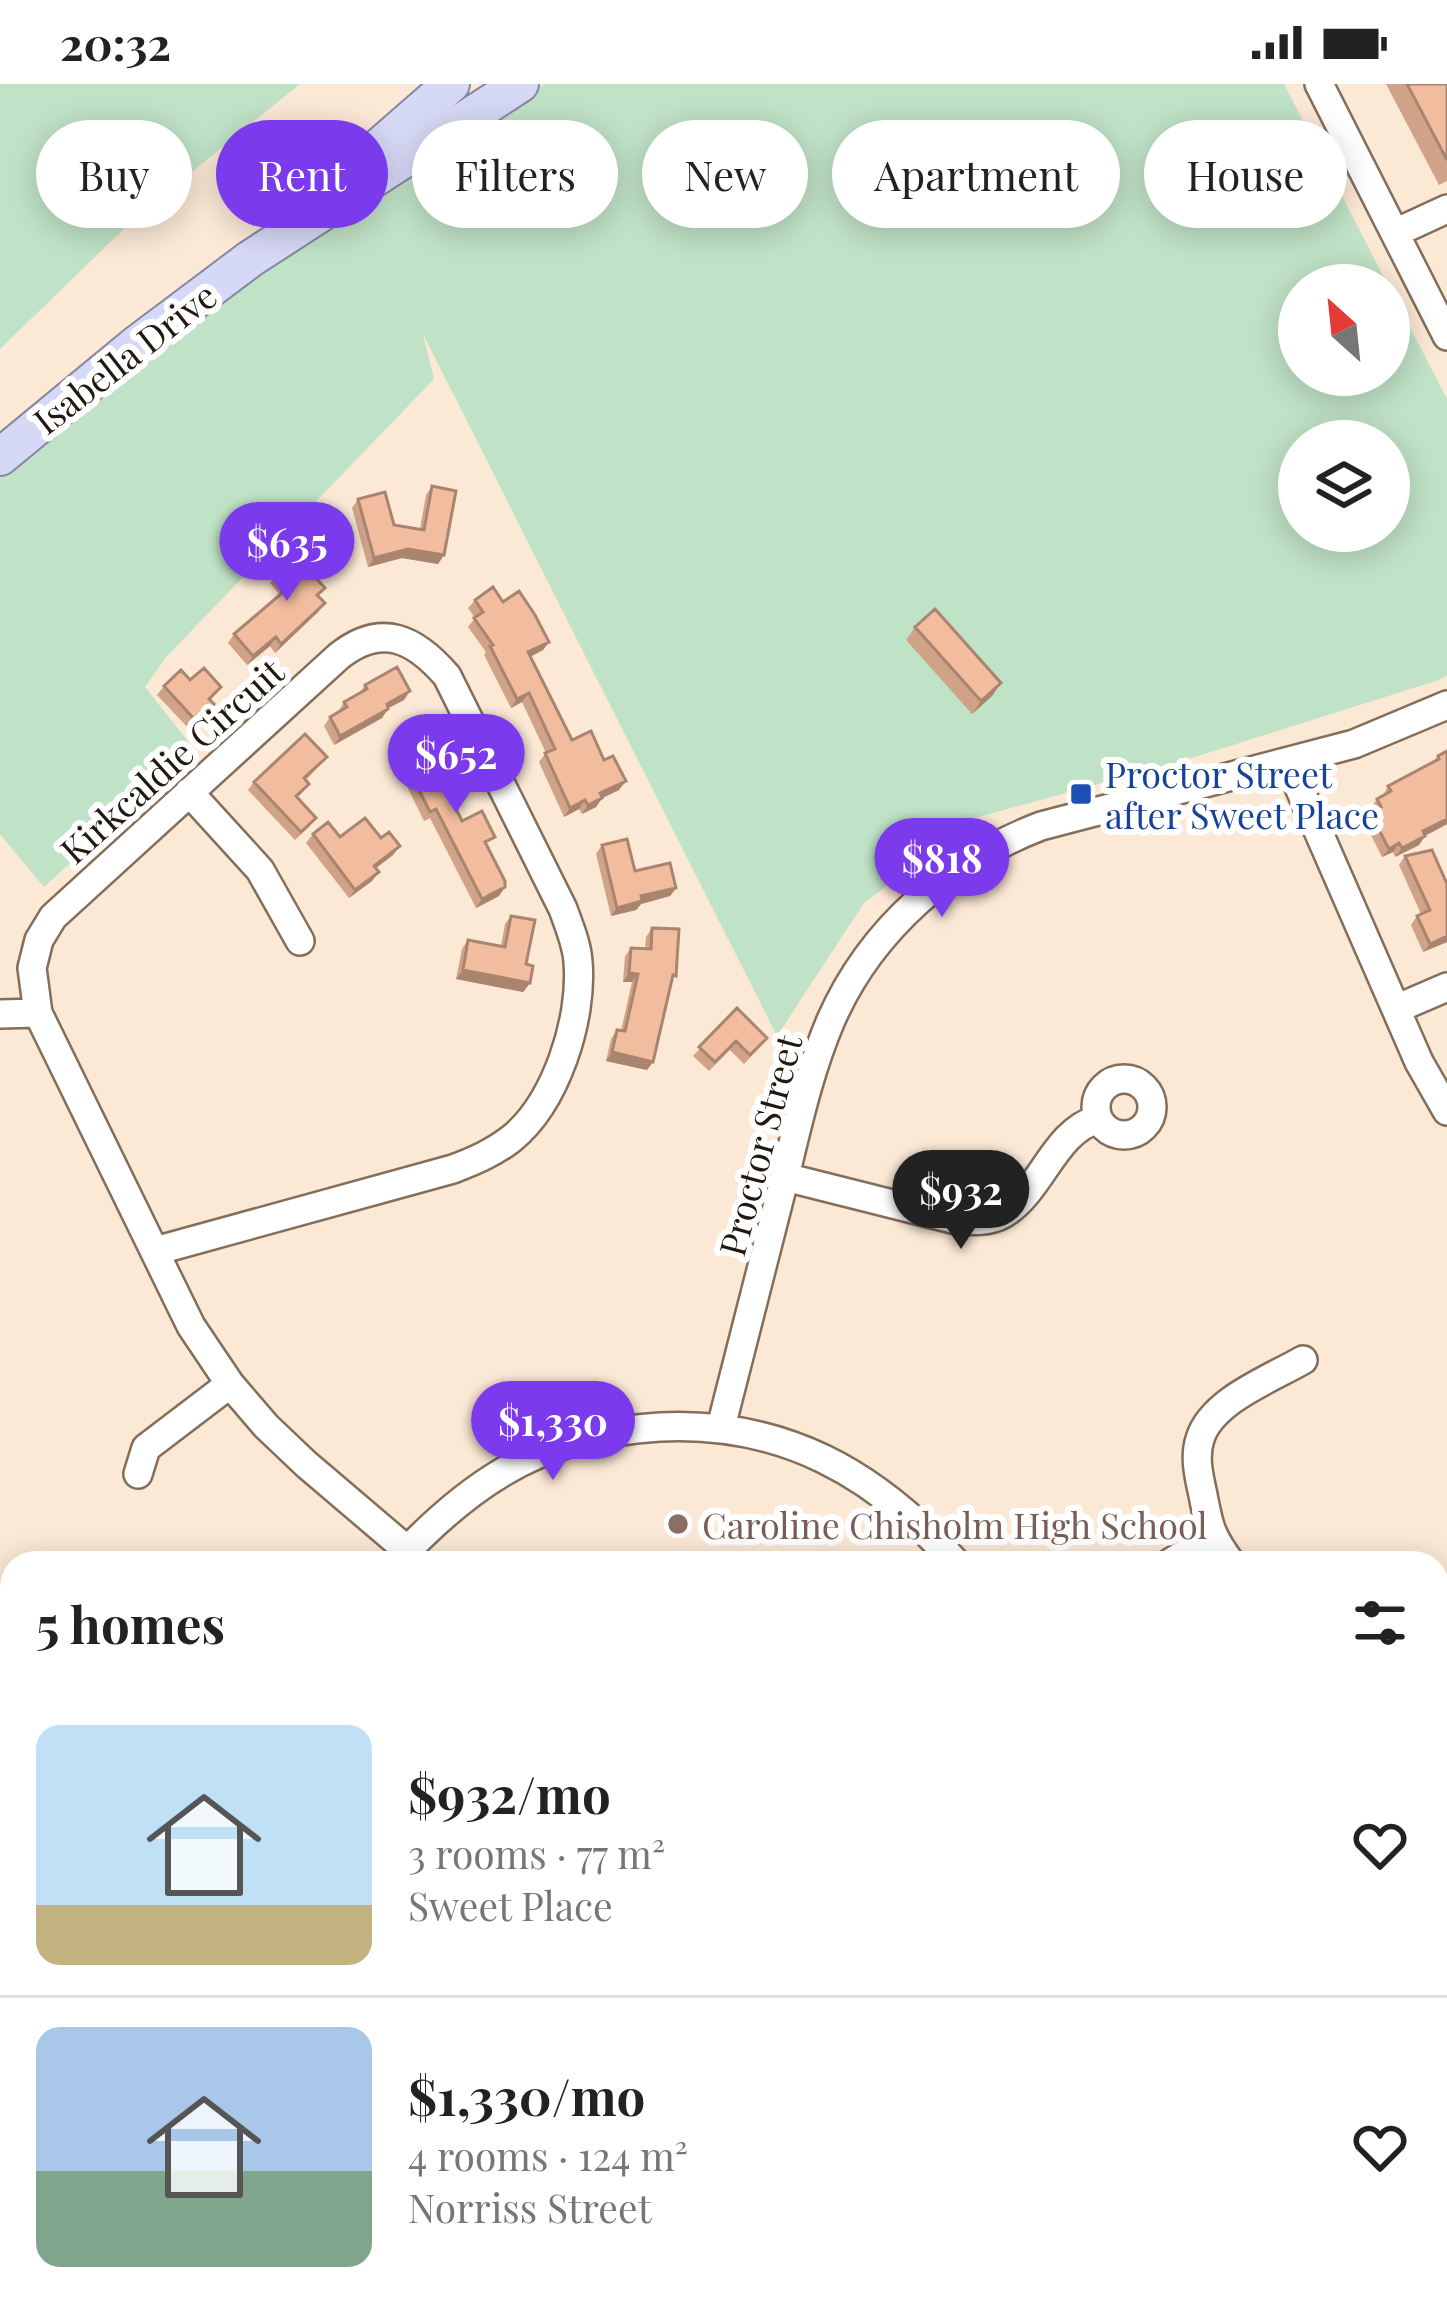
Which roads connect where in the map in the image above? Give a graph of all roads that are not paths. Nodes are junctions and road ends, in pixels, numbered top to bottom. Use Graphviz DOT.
graph roads {
  1 [pos="451,84"];
  2 [pos="520,84"];
  3 [pos="1319,84"];
  4 [pos="1447,209"];
  5 [pos="1395,233"];
  6 [pos="250,259"];
  7 [pos="1447,336"];
  8 [pos="0,457"];
  9 [pos="1447,705"];
  10 [pos="1288,762"];
  11 [pos="189,792"];
  12 [pos="300,941"];
  13 [pos="1447,987"];
  14 [pos="1396,1009"];
  15 [pos="38,1013"];
  16 [pos="0,1014"];
  17 [pos="1447,1111"];
  18 [pos="1098,1119"];
  19 [pos="785,1177"];
  20 [pos="154,1251"];
  21 [pos="1303,1360"];
  22 [pos="230,1384"];
  23 [pos="721,1427"];
  24 [pos="135,1453"];
  25 [pos="1211,1537"];
  26 [pos="395,1551"];
  27 [pos="407,1551"];
  28 [pos="945,1551"];
  29 [pos="1189,1551"];
  30 [pos="1222,1551"];
  1 -- 6 [label="main road, Isabella Drive"];
  2 -- 6 [label="main road, Isabella Drive"];
  3 -- 5 [label="street"];
  4 -- 5 [label="street"];
  5 -- 7 [label="street"];
  6 -- 8 [label="main road, Isabella Drive"];
  9 -- 10 [label="street, Proctor Street"];
  10 -- 14 [label="street"];
  10 -- 19 [label="street, Proctor Street"];
  11 -- 12 [label="street"];
  11 -- 15 [label="street, Kirkcaldie Circuit"];
  11 -- 20 [label="street, Kirkcaldie Circuit"];
  13 -- 14 [label="street"];
  14 -- 17 [label="street"];
  15 -- 16 [label="street"];
  15 -- 20 [label="street, Kirkcaldie Circuit"];
  18 -- 19 [label="street"];
  19 -- 23 [label="street, Proctor Street"];
  20 -- 22 [label="street, Kirkcaldie Circuit"];
  21 -- 25 [label="street"];
  22 -- 24 [label="street"];
  22 -- 26 [label="street, Kirkcaldie Circuit"];
  23 -- 27 [label="street"];
  23 -- 28 [label="street"];
  25 -- 29 [label="street"];
  25 -- 30 [label="street"];
}
